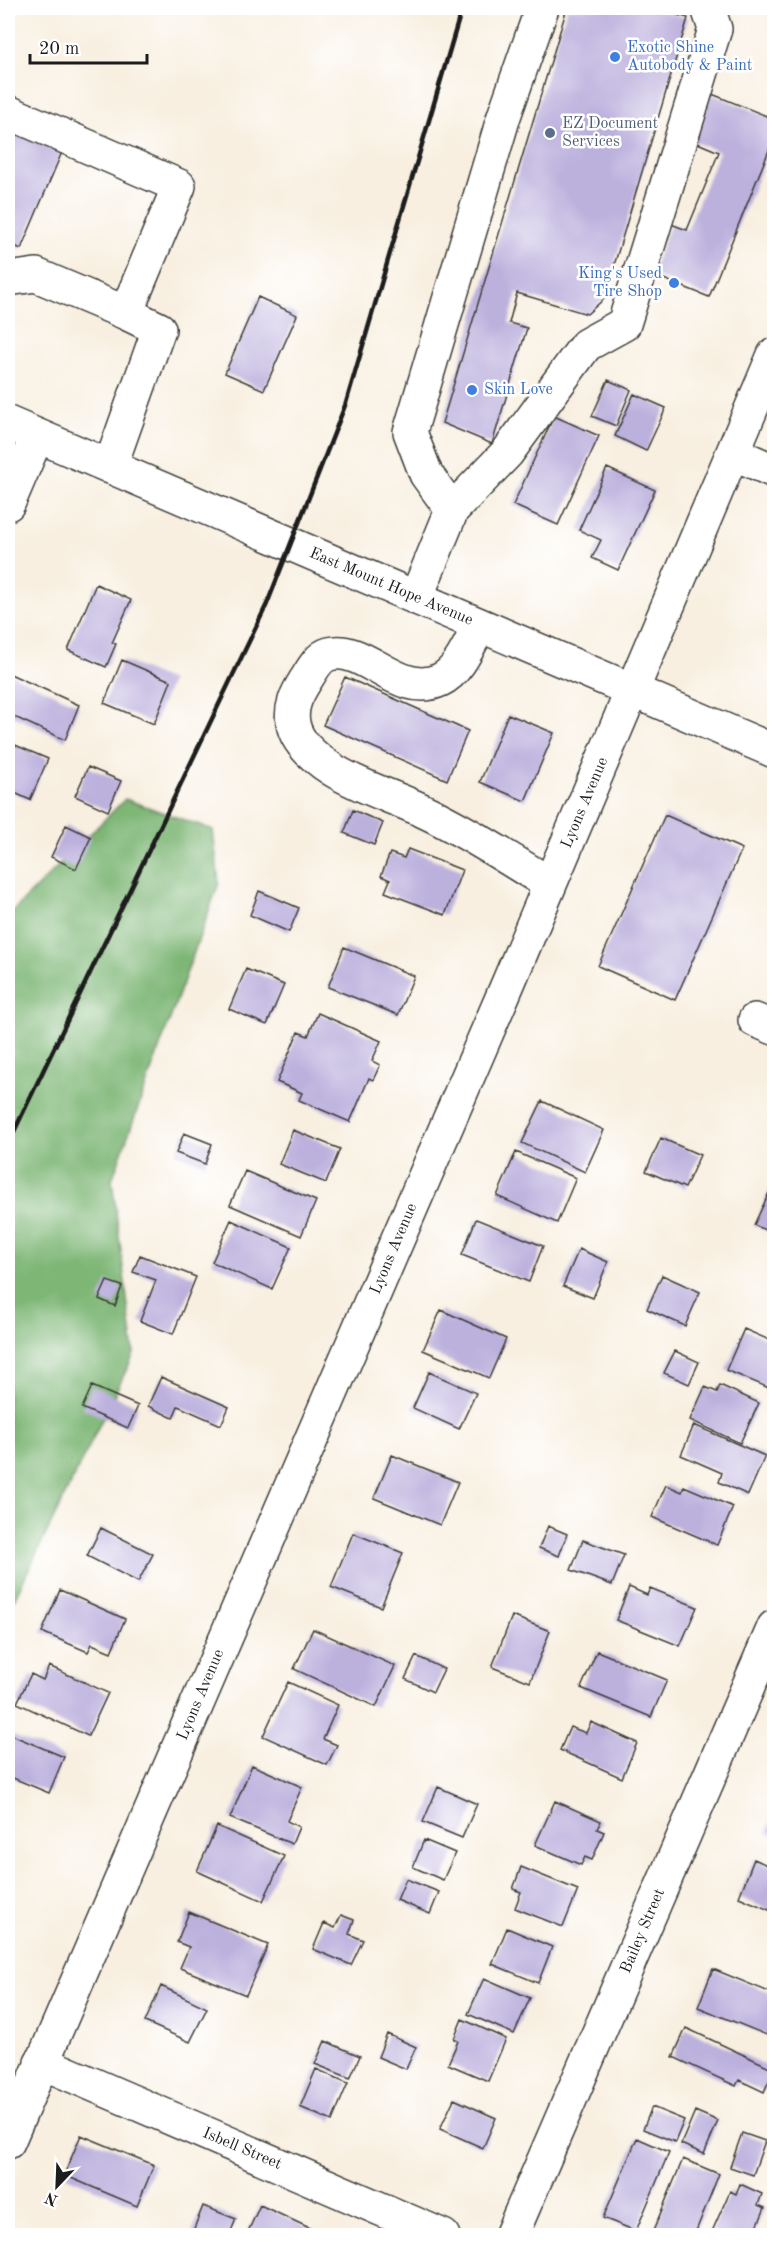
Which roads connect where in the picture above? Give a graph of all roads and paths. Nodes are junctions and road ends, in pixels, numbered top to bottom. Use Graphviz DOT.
graph roads {
  1 [pos="542,8"];
  2 [pos="708,8"];
  3 [pos="8,112"];
  4 [pos="8,279"];
  5 [pos="126,314"];
  6 [pos="774,354"];
  7 [pos="8,423"];
  8 [pos="37,436"];
  9 [pos="733,453"];
  10 [pos="110,467"];
  11 [pos="774,471"];
  12 [pos="8,504"];
  13 [pos="452,510"];
  14 [pos="416,598"];
  15 [pos="480,625"];
  16 [pos="632,690"];
  17 [pos="774,751"];
  18 [pos="550,884"];
  19 [pos="774,1627"];
  20 [pos="41,2062"];
  21 [pos="8,2142"];
  22 [pos="443,2235"];
  23 [pos="511,2235"];
  1 -- 13 [label="street"];
  2 -- 13 [label="street"];
  3 -- 5 [label="street"];
  4 -- 5 [label="street"];
  5 -- 10 [label="street"];
  6 -- 9 [label="street, Lyons Avenue"];
  7 -- 8 [label="street, East Mount Hope Avenue"];
  8 -- 10 [label="street, East Mount Hope Avenue"];
  8 -- 12 [label="street"];
  9 -- 11 [label="street"];
  9 -- 16 [label="street, Lyons Avenue"];
  10 -- 14 [label="street, East Mount Hope Avenue"];
  13 -- 14 [label="street"];
  14 -- 15 [label="street, East Mount Hope Avenue"];
  15 -- 16 [label="street, East Mount Hope Avenue"];
  15 -- 18 [label="street"];
  16 -- 17 [label="street, East Mount Hope Avenue"];
  16 -- 18 [label="street, Lyons Avenue"];
  18 -- 20 [label="street, Lyons Avenue"];
  19 -- 23 [label="street, Bailey Street"];
  20 -- 21 [label="street, Lyons Avenue"];
  20 -- 22 [label="street, Isbell Street"];
}
